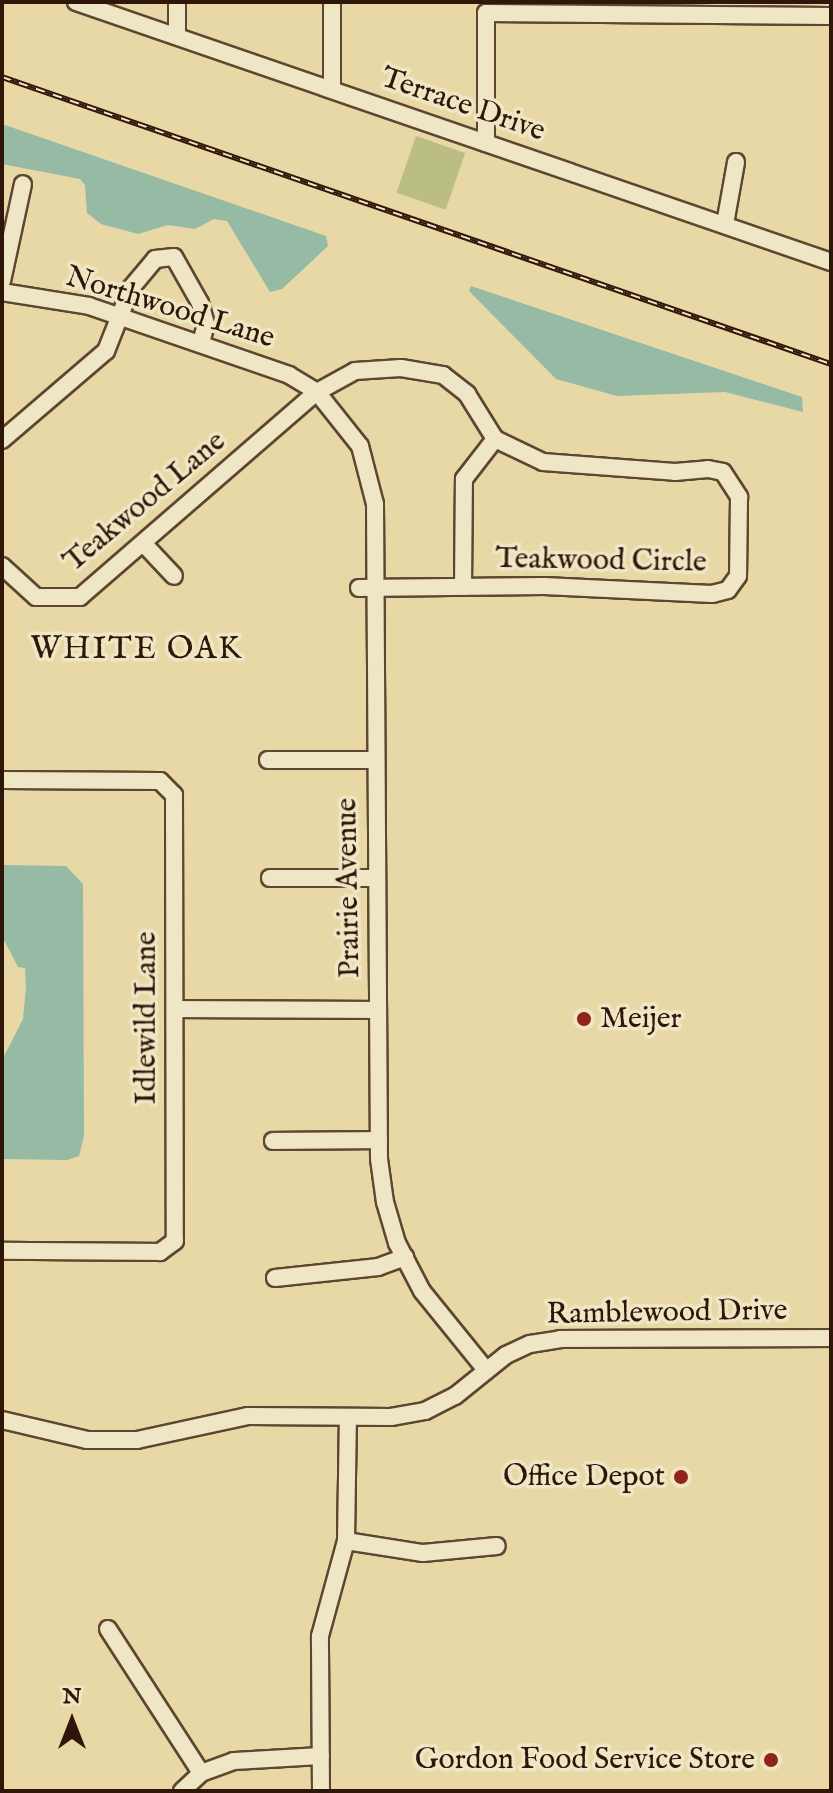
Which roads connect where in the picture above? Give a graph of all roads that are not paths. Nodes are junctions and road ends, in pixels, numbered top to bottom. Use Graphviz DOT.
graph roads {
  1 [pos="76,2"];
  2 [pos="177,2"];
  3 [pos="332,2"];
  4 [pos="831,16"];
  5 [pos="177,36"];
  6 [pos="332,89"];
  7 [pos="486,143"];
  8 [pos="736,162"];
  9 [pos="23,184"];
  10 [pos="725,224"];
  11 [pos="831,262"];
  12 [pos="2,281"];
  13 [pos="2,292"];
  14 [pos="122,317"];
  15 [pos="201,343"];
  16 [pos="317,392"];
  17 [pos="495,439"];
  18 [pos="2,440"];
  19 [pos="143,543"];
  20 [pos="2,566"];
  21 [pos="174,576"];
  22 [pos="463,587"];
  23 [pos="367,588"];
  24 [pos="268,760"];
  25 [pos="376,760"];
  26 [pos="2,780"];
  27 [pos="270,878"];
  28 [pos="377,878"];
  29 [pos="175,1009"];
  30 [pos="378,1010"];
  31 [pos="379,1140"];
  32 [pos="273,1141"];
  33 [pos="2,1251"];
  34 [pos="405,1257"];
  35 [pos="275,1278"];
  36 [pos="831,1338"];
  37 [pos="486,1370"];
  38 [pos="348,1417"];
  39 [pos="2,1420"];
  40 [pos="346,1541"];
  41 [pos="497,1546"];
  42 [pos="108,1629"];
  43 [pos="321,1756"];
  44 [pos="201,1773"];
  45 [pos="182,1791"];
  46 [pos="321,1791"];
  1 -- 5 [label="street, Terrace Drive"];
  2 -- 5 [label="street"];
  3 -- 6 [label="street"];
  4 -- 7 [label="street"];
  5 -- 6 [label="street, Terrace Drive"];
  6 -- 7 [label="street, Terrace Drive"];
  7 -- 10 [label="street, Terrace Drive"];
  8 -- 10 [label="street"];
  9 -- 12 [label="street"];
  10 -- 11 [label="street, Terrace Drive"];
  13 -- 14 [label="street, Northwood Lane"];
  14 -- 15 [label="street, Northwood Lane"];
  14 -- 15 [label="street"];
  14 -- 18 [label="street"];
  15 -- 16 [label="street, Northwood Lane"];
  16 -- 17 [label="street"];
  16 -- 19 [label="street, Teakwood Lane"];
  16 -- 23 [label="street, Prairie Avenue"];
  17 -- 22 [label="street"];
  17 -- 22 [label="street, Teakwood Circle"];
  19 -- 20 [label="street, Teakwood Lane"];
  19 -- 21 [label="street"];
  22 -- 23 [label="street, Teakwood Circle"];
  23 -- 25 [label="street, Prairie Avenue"];
  24 -- 25 [label="street"];
  25 -- 28 [label="street, Prairie Avenue"];
  26 -- 29 [label="street, Idlewild Lane"];
  27 -- 28 [label="street"];
  28 -- 30 [label="street, Prairie Avenue"];
  29 -- 30 [label="street"];
  29 -- 33 [label="street, Idlewild Lane"];
  30 -- 31 [label="street, Prairie Avenue"];
  31 -- 32 [label="street"];
  31 -- 34 [label="street, Prairie Avenue"];
  34 -- 35 [label="street"];
  34 -- 37 [label="street, Prairie Avenue"];
  36 -- 37 [label="street, Ramblewood Drive"];
  37 -- 38 [label="street, Ramblewood Drive"];
  38 -- 39 [label="street, Ramblewood Drive"];
  38 -- 40 [label="street"];
  40 -- 41 [label="street"];
  40 -- 43 [label="street"];
  42 -- 44 [label="street"];
  43 -- 44 [label="street"];
  43 -- 46 [label="street"];
  44 -- 45 [label="street"];
}
